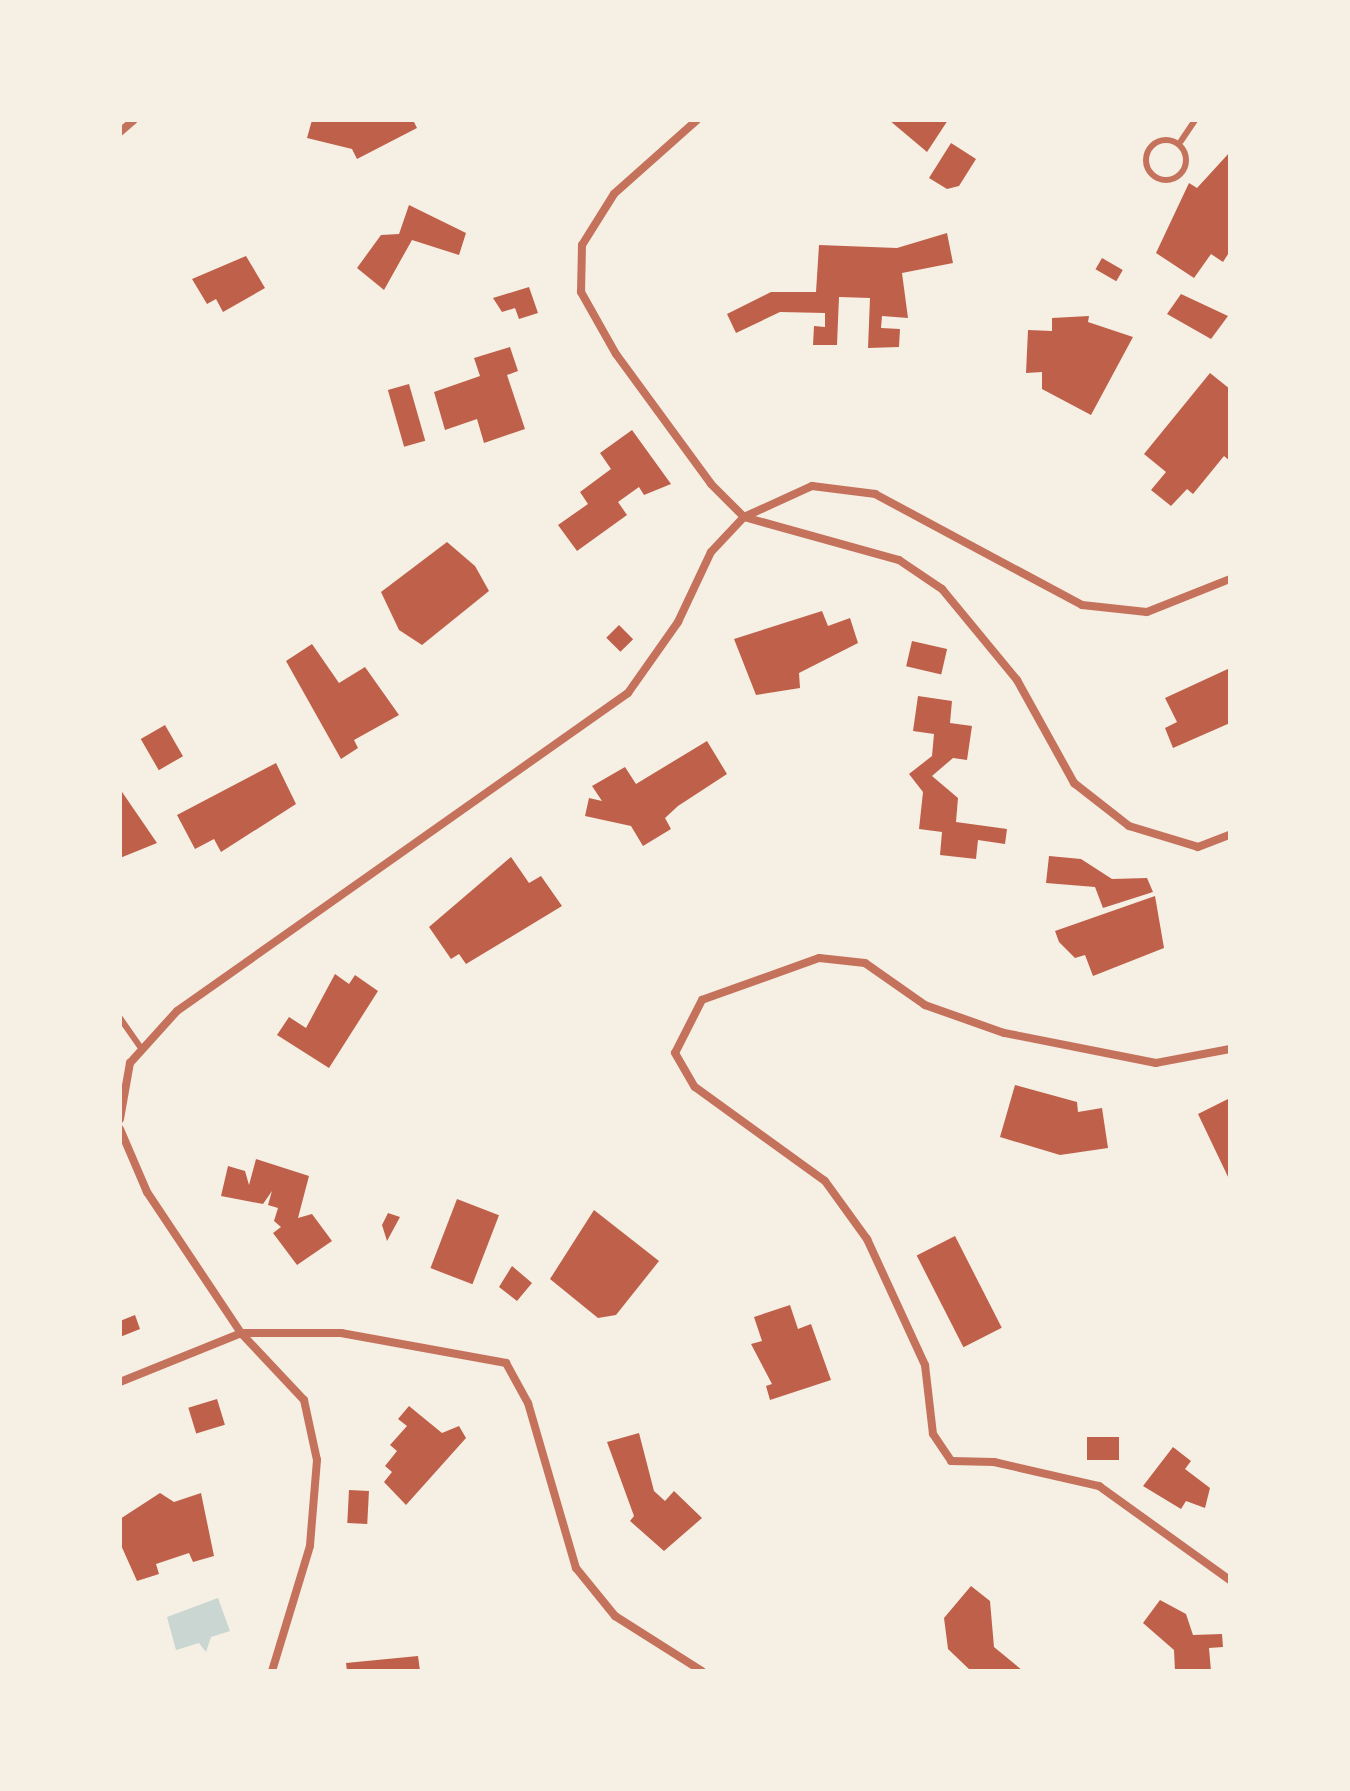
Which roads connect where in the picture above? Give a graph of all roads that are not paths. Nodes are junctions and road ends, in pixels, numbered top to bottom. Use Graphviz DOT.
graph roads {
  1 [pos="134,120"];
  2 [pos="697,120"];
  3 [pos="1195,120"];
  4 [pos="120,132"];
  5 [pos="1181,141"];
  6 [pos="744,517"];
  7 [pos="1230,579"];
  8 [pos="1230,835"];
  9 [pos="120,1018"];
  10 [pos="1230,1049"];
  11 [pos="142,1050"];
  12 [pos="120,1119"];
  13 [pos="120,1129"];
  14 [pos="241,1333"];
  15 [pos="120,1382"];
  16 [pos="1230,1580"];
  17 [pos="272,1671"];
  18 [pos="702,1671"];
  1 -- 4 [label="street"];
  2 -- 6 [label="street"];
  3 -- 5 [label="lane"];
  5 -- 5 [label="lane"];
  6 -- 7 [label="street"];
  6 -- 8 [label="street"];
  6 -- 11 [label="street"];
  9 -- 11 [label="lane"];
  10 -- 16 [label="street"];
  11 -- 12 [label="street"];
  13 -- 14 [label="street"];
  14 -- 15 [label="street"];
  14 -- 17 [label="street"];
  14 -- 18 [label="street"];
}
